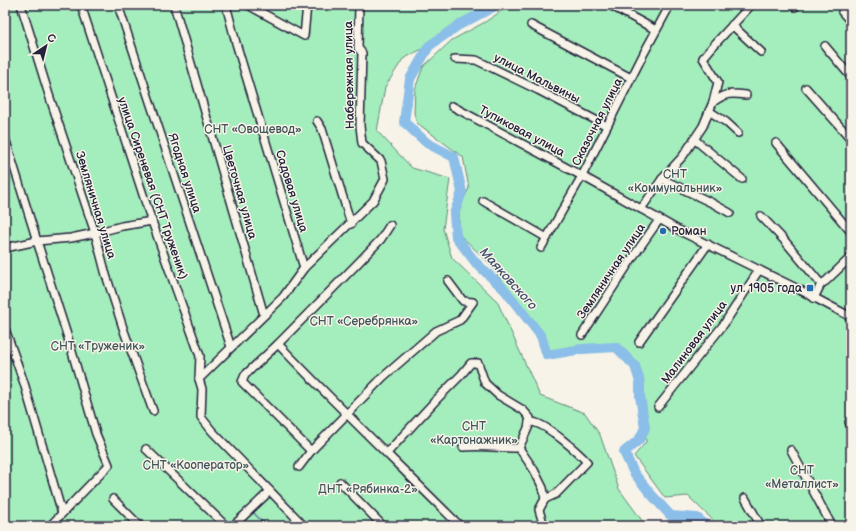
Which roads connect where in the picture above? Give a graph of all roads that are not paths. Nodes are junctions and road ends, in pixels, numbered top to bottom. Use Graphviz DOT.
graph roads {
  1 [pos="21,5"];
  2 [pos="81,5"];
  3 [pos="118,5"];
  4 [pos="174,5"];
  5 [pos="226,5"];
  6 [pos="248,5"];
  7 [pos="307,5"];
  8 [pos="359,5"];
  9 [pos="610,5"];
  10 [pos="670,5"];
  11 [pos="751,5"];
  12 [pos="256,7"];
  13 [pos="842,12"];
  14 [pos="851,22"];
  15 [pos="531,25"];
  16 [pos="732,25"];
  17 [pos="656,30"];
  18 [pos="825,46"];
  19 [pos="761,52"];
  20 [pos="455,59"];
  21 [pos="851,77"];
  22 [pos="631,78"];
  23 [pos="806,88"];
  24 [pos="746,95"];
  25 [pos="713,102"];
  26 [pos="452,106"];
  27 [pos="709,111"];
  28 [pos="317,121"];
  29 [pos="607,126"];
  30 [pos="738,133"];
  31 [pos="5,138"];
  32 [pos="694,139"];
  33 [pos="851,140"];
  34 [pos="776,143"];
  35 [pos="582,176"];
  36 [pos="662,179"];
  37 [pos="742,179"];
  38 [pos="483,201"];
  39 [pos="641,209"];
  40 [pos="730,213"];
  41 [pos="761,216"];
  42 [pos="659,220"];
  43 [pos="152,221"];
  44 [pos="351,224"];
  45 [pos="390,225"];
  46 [pos="851,232"];
  47 [pos="95,233"];
  48 [pos="547,238"];
  49 [pos="37,241"];
  50 [pos="708,244"];
  51 [pos="5,248"];
  52 [pos="541,248"];
  53 [pos="851,257"];
  54 [pos="304,268"];
  55 [pos="758,270"];
  56 [pos="448,281"];
  57 [pos="822,284"];
  58 [pos="814,298"];
  59 [pos="264,315"];
  60 [pos="851,318"];
  61 [pos="5,329"];
  62 [pos="582,335"];
  63 [pos="639,342"];
  64 [pos="278,344"];
  65 [pos="232,347"];
  66 [pos="199,379"];
  67 [pos="658,407"];
  68 [pos="153,411"];
  69 [pos="347,414"];
  70 [pos="529,422"];
  71 [pos="463,447"];
  72 [pos="519,448"];
  73 [pos="146,449"];
  74 [pos="791,450"];
  75 [pos="311,451"];
  76 [pos="387,454"];
  77 [pos="298,467"];
  78 [pos="340,482"];
  79 [pos="270,491"];
  80 [pos="113,498"];
  81 [pos="745,498"];
  82 [pos="545,499"];
  83 [pos="62,513"];
  84 [pos="50,526"];
  85 [pos="140,526"];
  86 [pos="226,526"];
  87 [pos="233,526"];
  88 [pos="304,526"];
  89 [pos="383,526"];
  90 [pos="460,526"];
  91 [pos="544,526"];
  92 [pos="761,526"];
  93 [pos="832,526"];
  1 -- 47 [label="street, Земляничная улица"];
  2 -- 43 [label="street, улица Сиреневая (СНТ Труженик)"];
  3 -- 65 [label="street, Ягодная улица"];
  4 -- 59 [label="street, Цветочная улица"];
  5 -- 54 [label="street, Садовая улица"];
  6 -- 12 [label="street"];
  7 -- 12 [label="street"];
  8 -- 44 [label="street, Набережная улица"];
  9 -- 17 [label="street"];
  10 -- 17 [label="street, Сказочная улица"];
  11 -- 16 [label="street"];
  13 -- 14 [label="street"];
  15 -- 22 [label="street"];
  16 -- 19 [label="street"];
  16 -- 25 [label="street"];
  17 -- 22 [label="street, Сказочная улица"];
  18 -- 21 [label="street"];
  20 -- 29 [label="street, улица Мальвины"];
  22 -- 29 [label="street, Сказочная улица"];
  23 -- 33 [label="street"];
  24 -- 25 [label="street"];
  25 -- 27 [label="street"];
  26 -- 35 [label="street, Тупиковая улица"];
  27 -- 30 [label="street"];
  27 -- 32 [label="street"];
  28 -- 44 [label="street"];
  29 -- 35 [label="street, Сказочная улица"];
  31 -- 49 [label="street"];
  32 -- 36 [label="street"];
  32 -- 37 [label="street"];
  34 -- 46 [label="street"];
  35 -- 39 [label="street, Тупиковая улица"];
  35 -- 48 [label="street, Сказочная улица"];
  36 -- 39 [label="street"];
  36 -- 40 [label="street"];
  38 -- 48 [label="street"];
  39 -- 42 [label="street, Тупиковая улица"];
  41 -- 57 [label="street"];
  42 -- 50 [label="street, Тупиковая улица"];
  42 -- 62 [label="street, Земляничная улица"];
  43 -- 47 [label="street"];
  43 -- 66 [label="street, улица Сиреневая (СНТ Труженик)"];
  44 -- 54 [label="street"];
  45 -- 64 [label="street"];
  47 -- 49 [label="street"];
  47 -- 68 [label="street, Земляничная улица"];
  48 -- 52 [label="street, Сказочная улица"];
  49 -- 51 [label="street"];
  49 -- 83 [label="street"];
  50 -- 55 [label="street, Тупиковая улица"];
  50 -- 63 [label="street"];
  53 -- 57 [label="street"];
  54 -- 59 [label="street"];
  55 -- 58 [label="street, Тупиковая улица"];
  55 -- 67 [label="street, Малиновая улица"];
  56 -- 69 [label="street"];
  57 -- 58 [label="street"];
  58 -- 60 [label="street, Тупиковая улица"];
  59 -- 65 [label="street"];
  61 -- 83 [label="street"];
  64 -- 69 [label="street"];
  64 -- 75 [label="street"];
  65 -- 66 [label="street"];
  66 -- 79 [label="street, улица Сиреневая (СНТ Труженик)"];
  69 -- 75 [label="street"];
  69 -- 76 [label="street"];
  70 -- 72 [label="street"];
  70 -- 76 [label="street"];
  70 -- 82 [label="street"];
  71 -- 72 [label="street"];
  72 -- 82 [label="street"];
  73 -- 86 [label="street"];
  74 -- 93 [label="street"];
  75 -- 77 [label="street"];
  76 -- 90 [label="street"];
  78 -- 89 [label="street"];
  79 -- 87 [label="street"];
  79 -- 88 [label="street, улица Сиреневая (СНТ Труженик)"];
  80 -- 85 [label="street"];
  81 -- 92 [label="street"];
  82 -- 91 [label="street"];
  83 -- 84 [label="street"];
}
